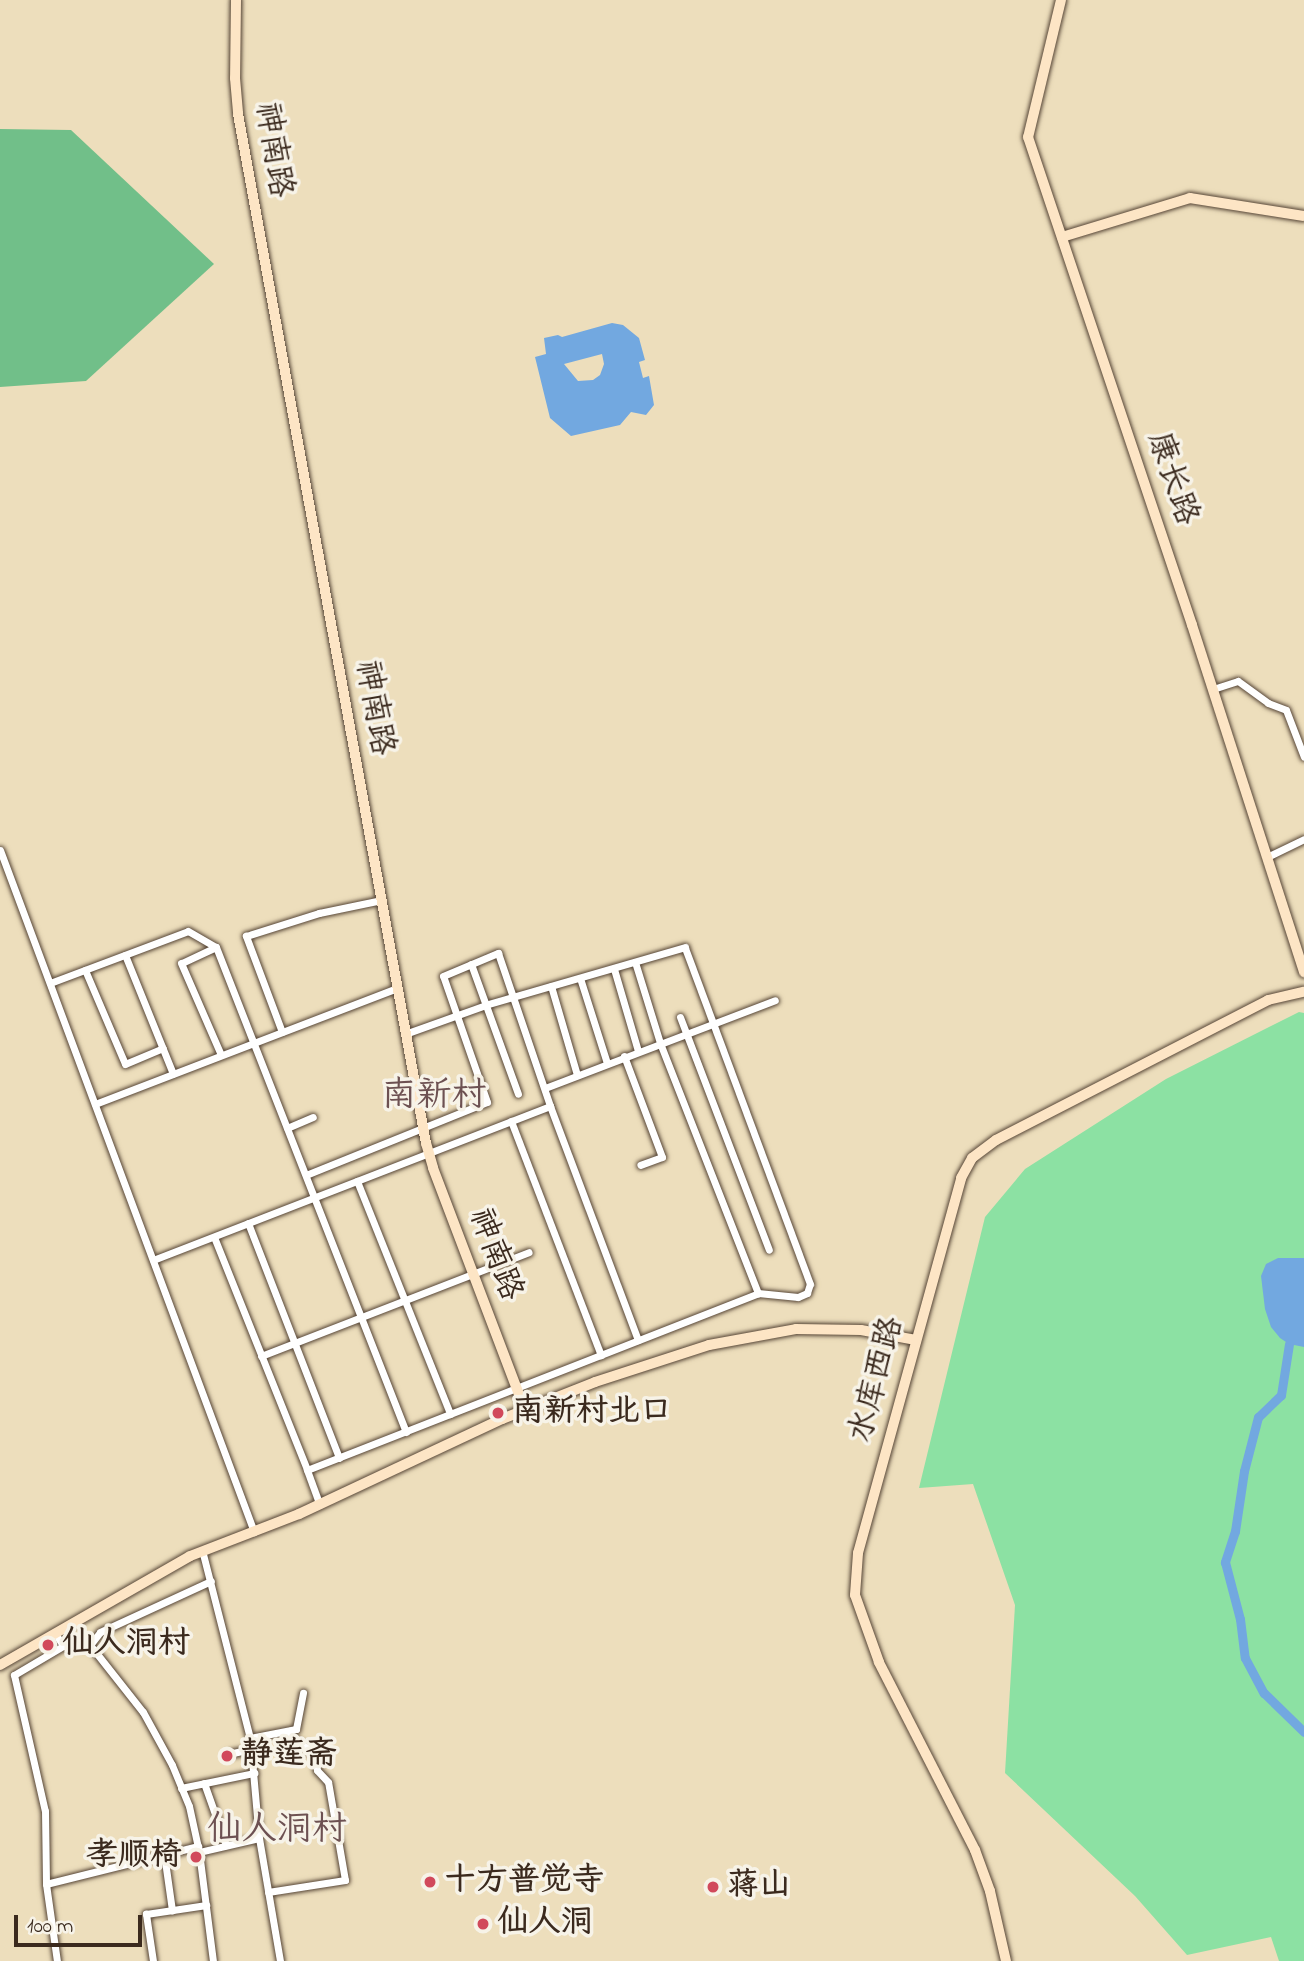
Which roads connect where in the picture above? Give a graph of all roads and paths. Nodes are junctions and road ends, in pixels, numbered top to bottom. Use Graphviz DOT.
graph roads {
  1 [pos="236,0"];
  2 [pos="1061,0"];
  3 [pos="1304,216"];
  4 [pos="1062,237"];
  5 [pos="1213,689"];
  6 [pos="1304,757"];
  7 [pos="1304,839"];
  8 [pos="0,850"];
  9 [pos="1267,857"];
  10 [pos="382,900"];
  11 [pos="216,947"];
  12 [pos="125,955"];
  13 [pos="635,962"];
  14 [pos="471,964"];
  15 [pos="614,969"];
  16 [pos="85,970"];
  17 [pos="1304,972"];
  18 [pos="580,978"];
  19 [pos="50,983"];
  20 [pos="551,986"];
  21 [pos="397,988"];
  22 [pos="1304,992"];
  23 [pos="514,996"];
  24 [pos="775,1000"];
  25 [pos="486,1005"];
  26 [pos="456,1014"];
  27 [pos="680,1017"];
  28 [pos="713,1023"];
  29 [pos="282,1032"];
  30 [pos="686,1033"];
  31 [pos="405,1034"];
  32 [pos="254,1043"];
  33 [pos="660,1043"];
  34 [pos="163,1048"];
  35 [pos="638,1051"];
  36 [pos="221,1055"];
  37 [pos="624,1056"];
  38 [pos="607,1063"];
  39 [pos="173,1074"];
  40 [pos="577,1075"];
  41 [pos="545,1088"];
  42 [pos="518,1094"];
  43 [pos="95,1104"];
  44 [pos="550,1106"];
  45 [pos="313,1117"];
  46 [pos="511,1121"];
  47 [pos="287,1128"];
  48 [pos="423,1129"];
  49 [pos="429,1153"];
  50 [pos="640,1166"];
  51 [pos="306,1175"];
  52 [pos="357,1181"];
  53 [pos="315,1198"];
  54 [pos="248,1223"];
  55 [pos="214,1237"];
  56 [pos="769,1250"];
  57 [pos="529,1252"];
  58 [pos="153,1260"];
  59 [pos="473,1273"];
  60 [pos="758,1293"];
  61 [pos="405,1300"];
  62 [pos="361,1317"];
  63 [pos="638,1340"];
  64 [pos="916,1340"];
  65 [pos="294,1343"];
  66 [pos="601,1355"];
  67 [pos="261,1356"];
  68 [pos="517,1388"];
  69 [pos="525,1410"];
  70 [pos="450,1415"];
  71 [pos="406,1432"];
  72 [pos="339,1458"];
  73 [pos="307,1470"];
  74 [pos="320,1505"];
  75 [pos="254,1532"];
  76 [pos="202,1550"];
  77 [pos="211,1581"];
  78 [pos="55,1633"];
  79 [pos="90,1645"];
  80 [pos="63,1646"];
  81 [pos="0,1665"];
  82 [pos="303,1693"];
  83 [pos="289,1731"];
  84 [pos="250,1738"];
  85 [pos="251,1749"];
  86 [pos="228,1754"];
  87 [pos="254,1773"];
  88 [pos="204,1783"];
  89 [pos="181,1788"];
  90 [pos="259,1838"];
  91 [pos="226,1845"];
  92 [pos="198,1849"];
  93 [pos="164,1854"];
  94 [pos="46,1884"];
  95 [pos="268,1892"];
  96 [pos="206,1905"];
  97 [pos="172,1910"];
  98 [pos="57,1961"];
  99 [pos="153,1961"];
  100 [pos="213,1961"];
  101 [pos="280,1961"];
  102 [pos="1006,1961"];
  1 -- 10 [label="street, 神南路"];
  2 -- 4 [label="street, 康长路"];
  3 -- 4 [label="street"];
  4 -- 5 [label="street, 康长路"];
  5 -- 6 [label="street"];
  5 -- 9 [label="street, 康长路"];
  7 -- 9 [label="street"];
  8 -- 19 [label="street"];
  9 -- 17 [label="street, 康长路"];
  10 -- 21 [label="street, 神南路"];
  10 -- 29 [label="street"];
  11 -- 12 [label="street"];
  11 -- 32 [label="street"];
  11 -- 36 [label="street"];
  12 -- 16 [label="street"];
  12 -- 34 [label="street"];
  13 -- 15 [label="street"];
  13 -- 28 [label="street"];
  13 -- 33 [label="street"];
  14 -- 23 [label="street"];
  14 -- 25 [label="street"];
  14 -- 26 [label="street"];
  15 -- 18 [label="street"];
  15 -- 35 [label="street"];
  16 -- 19 [label="street"];
  16 -- 34 [label="street"];
  18 -- 20 [label="street"];
  18 -- 38 [label="street"];
  19 -- 43 [label="street"];
  20 -- 23 [label="street"];
  20 -- 40 [label="street"];
  21 -- 29 [label="street"];
  21 -- 31 [label="street, 神南路"];
  22 -- 64 [label="street, 水库西路"];
  23 -- 25 [label="street"];
  23 -- 41 [label="street"];
  24 -- 28 [label="street"];
  25 -- 26 [label="street"];
  25 -- 42 [label="street"];
  26 -- 31 [label="street"];
  26 -- 48 [label="street"];
  27 -- 30 [label="street"];
  28 -- 30 [label="street"];
  28 -- 60 [label="street"];
  29 -- 32 [label="street"];
  30 -- 33 [label="street"];
  30 -- 56 [label="street"];
  31 -- 48 [label="street, 神南路"];
  32 -- 36 [label="street"];
  32 -- 47 [label="street"];
  33 -- 35 [label="street"];
  33 -- 60 [label="street"];
  34 -- 39 [label="street"];
  35 -- 37 [label="street"];
  36 -- 39 [label="street"];
  37 -- 38 [label="street"];
  37 -- 50 [label="street"];
  38 -- 40 [label="street"];
  39 -- 43 [label="street"];
  40 -- 41 [label="street"];
  41 -- 44 [label="street"];
  43 -- 58 [label="street"];
  44 -- 46 [label="street"];
  44 -- 63 [label="street"];
  45 -- 47 [label="street"];
  46 -- 49 [label="street"];
  46 -- 66 [label="street"];
  47 -- 51 [label="street"];
  48 -- 49 [label="street, 神南路"];
  48 -- 51 [label="street"];
  49 -- 52 [label="street"];
  49 -- 59 [label="street, 神南路"];
  51 -- 53 [label="street"];
  52 -- 53 [label="street"];
  52 -- 61 [label="street"];
  53 -- 54 [label="street"];
  53 -- 62 [label="street"];
  54 -- 55 [label="street"];
  54 -- 65 [label="street"];
  55 -- 58 [label="street"];
  55 -- 67 [label="street"];
  57 -- 59 [label="street"];
  58 -- 75 [label="street"];
  59 -- 61 [label="street"];
  59 -- 68 [label="street, 神南路"];
  60 -- 63 [label="street"];
  61 -- 62 [label="street"];
  61 -- 70 [label="street"];
  62 -- 65 [label="street"];
  62 -- 71 [label="street"];
  63 -- 66 [label="street"];
  64 -- 69 [label="street"];
  64 -- 102 [label="street, 水库西路"];
  65 -- 67 [label="street"];
  65 -- 72 [label="street"];
  66 -- 68 [label="street"];
  67 -- 73 [label="street"];
  68 -- 69 [label="street, 神南路"];
  68 -- 70 [label="street"];
  69 -- 74 [label="street"];
  70 -- 71 [label="street"];
  71 -- 72 [label="street"];
  72 -- 73 [label="street"];
  73 -- 74 [label="street"];
  74 -- 75 [label="street"];
  75 -- 76 [label="street"];
  76 -- 77 [label="street"];
  76 -- 78 [label="street"];
  77 -- 79 [label="street"];
  77 -- 84 [label="street"];
  78 -- 80 [label="street"];
  78 -- 81 [label="street"];
  79 -- 80 [label="street"];
  79 -- 89 [label="street"];
  80 -- 94 [label="street"];
  82 -- 83 [label="street"];
  83 -- 84 [label="street"];
  83 -- 95 [label="street"];
  84 -- 85 [label="street"];
  85 -- 86 [label="street"];
  85 -- 87 [label="street"];
  87 -- 88 [label="street"];
  87 -- 90 [label="street"];
  88 -- 89 [label="street"];
  88 -- 91 [label="street"];
  89 -- 92 [label="street"];
  90 -- 91 [label="street"];
  90 -- 95 [label="street"];
  91 -- 92 [label="street"];
  92 -- 93 [label="street"];
  92 -- 96 [label="street"];
  93 -- 94 [label="street"];
  93 -- 97 [label="street"];
  94 -- 98 [label="street"];
  95 -- 101 [label="street"];
  96 -- 97 [label="street"];
  96 -- 100 [label="street"];
  97 -- 99 [label="street"];
}
